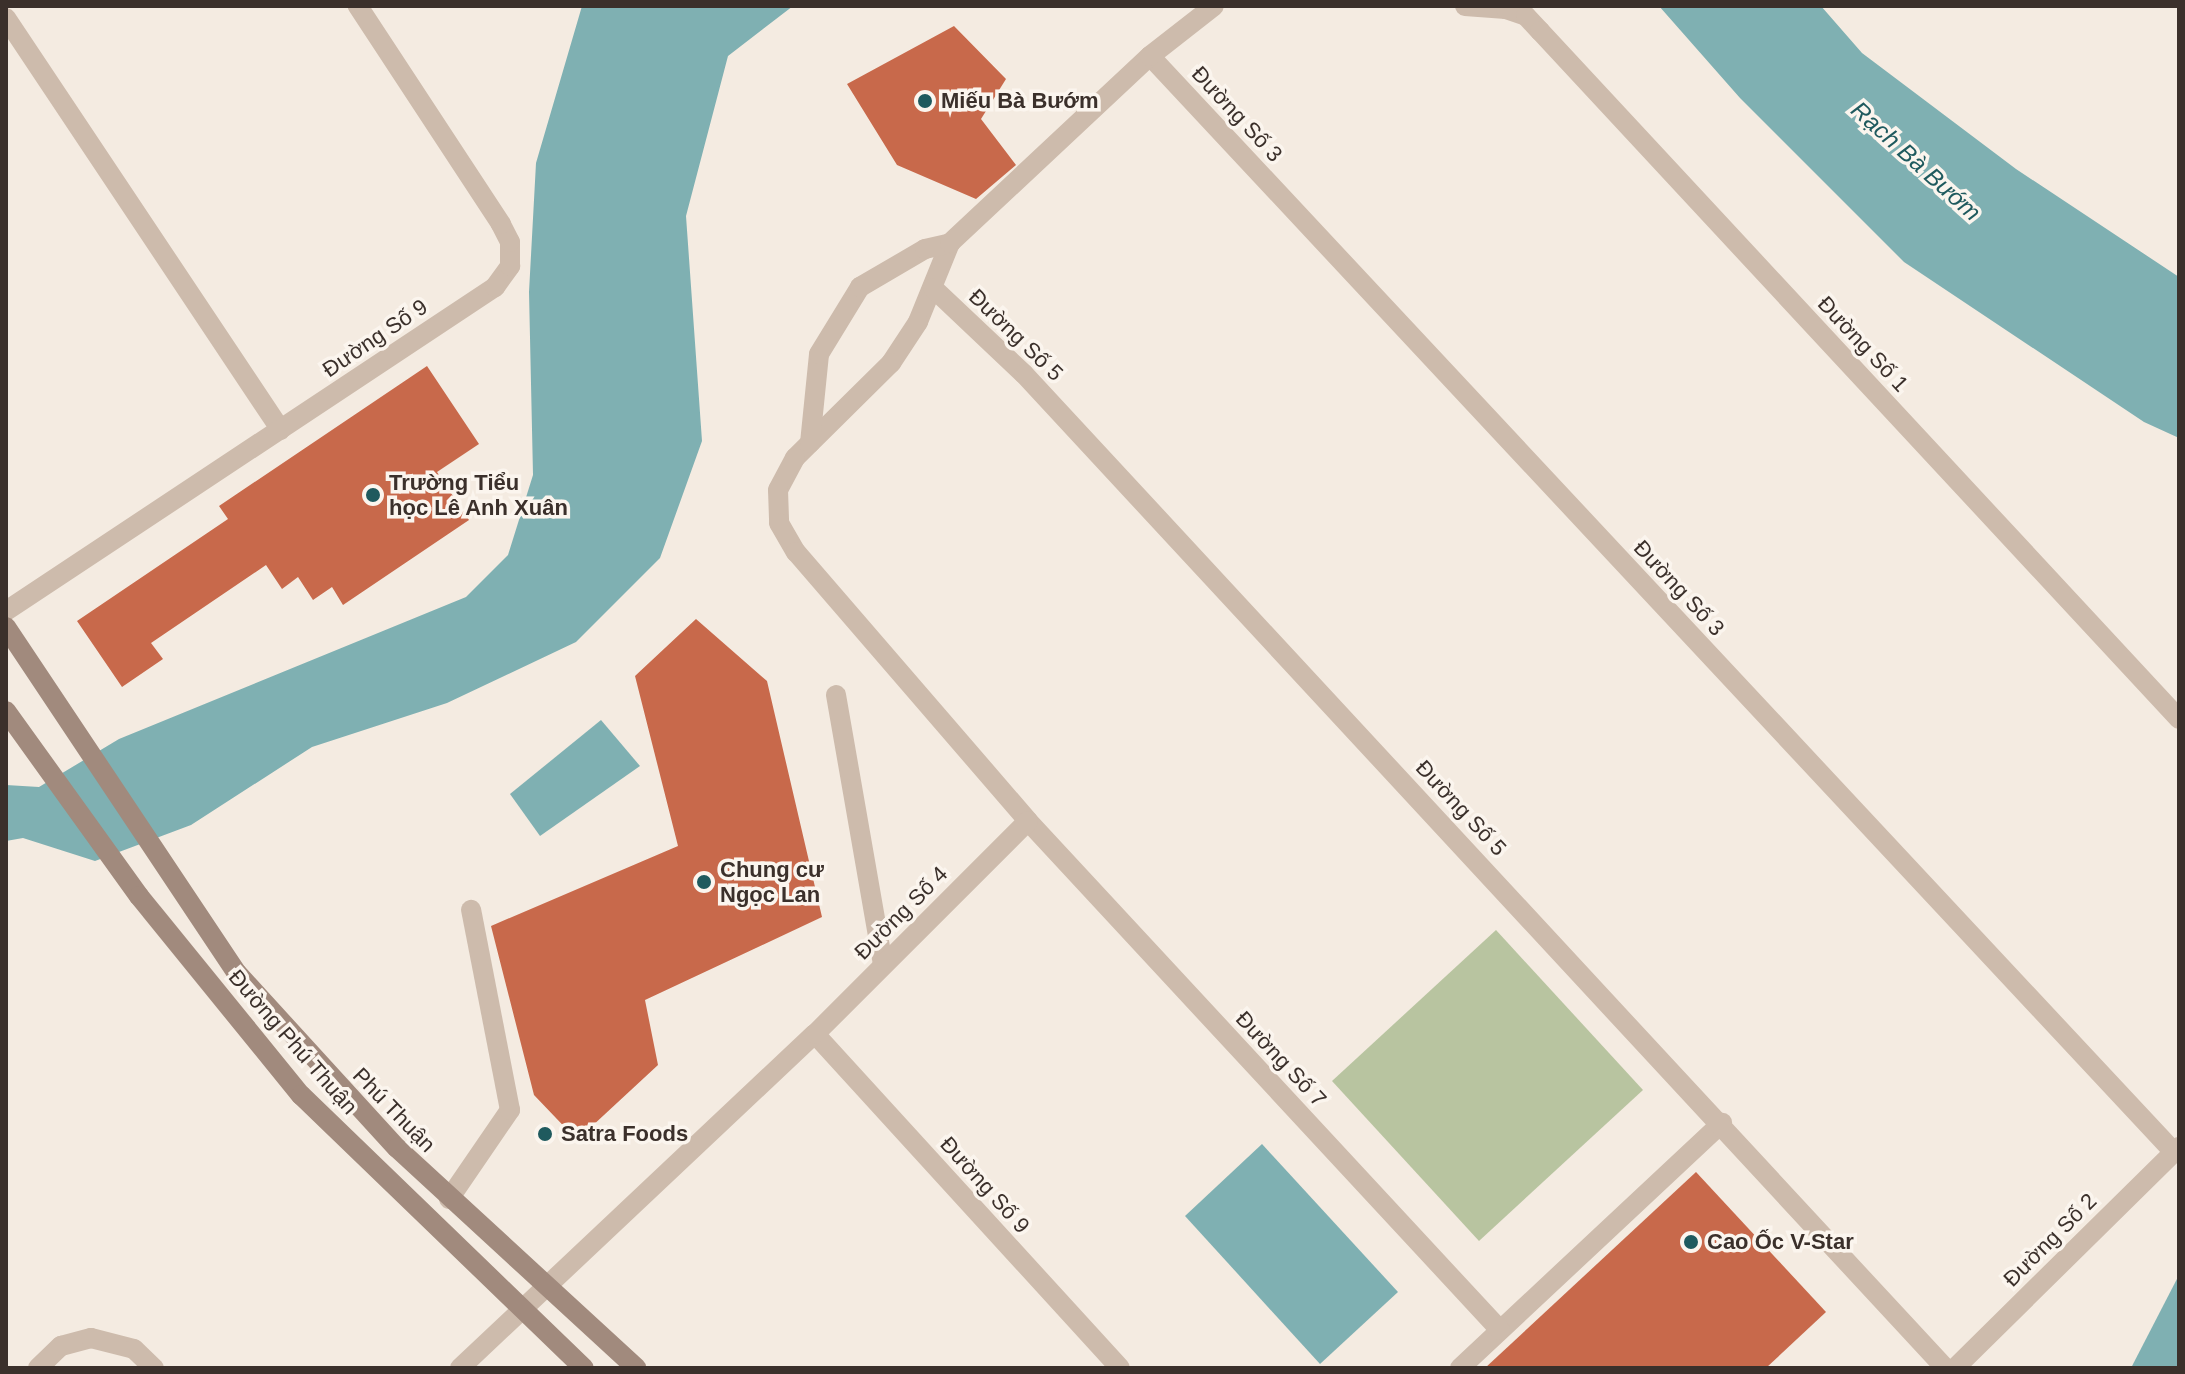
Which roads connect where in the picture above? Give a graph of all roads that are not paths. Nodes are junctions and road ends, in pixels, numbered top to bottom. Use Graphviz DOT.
graph roads {
  1 [pos="359,6"];
  2 [pos="1214,6"];
  3 [pos="1465,6"];
  4 [pos="6,18"];
  5 [pos="1150,56"];
  6 [pos="950,243"];
  7 [pos="933,288"];
  8 [pos="281,430"];
  9 [pos="810,443"];
  10 [pos="6,611"];
  11 [pos="6,627"];
  12 [pos="836,695"];
  13 [pos="6,711"];
  14 [pos="2179,719"];
  15 [pos="1028,821"];
  16 [pos="471,910"];
  17 [pos="883,965"];
  18 [pos="815,1034"];
  19 [pos="1722,1123"];
  20 [pos="2176,1150"];
  21 [pos="449,1199"];
  22 [pos="546,1283"];
  23 [pos="521,1308"];
  24 [pos="1500,1330"];
  25 [pos="38,1368"];
  26 [pos="154,1368"];
  27 [pos="460,1368"];
  28 [pos="584,1368"];
  29 [pos="636,1368"];
  30 [pos="1120,1368"];
  31 [pos="1460,1368"];
  32 [pos="1945,1368"];
  33 [pos="1955,1368"];
  1 -- 8 [label="street, Đường Số 9"];
  2 -- 5 [label="street"];
  3 -- 14 [label="street, Đường Số 1"];
  4 -- 8 [label="street"];
  5 -- 6 [label="street"];
  5 -- 20 [label="street, Đường Số 3"];
  6 -- 7 [label="street"];
  6 -- 9 [label="street"];
  7 -- 9 [label="street"];
  7 -- 19 [label="street, Đường Số 5"];
  8 -- 10 [label="street, Đường Số 9"];
  9 -- 15 [label="street"];
  11 -- 21 [label="street, Phú Thuận"];
  12 -- 17 [label="street"];
  13 -- 23 [label="street, Đường Phú Thuận"];
  15 -- 17 [label="street, Đường Số 4"];
  15 -- 24 [label="street, Đường Số 7"];
  16 -- 21 [label="street"];
  17 -- 18 [label="street, Đường Số 4"];
  18 -- 22 [label="street, Đường Số 4"];
  18 -- 30 [label="street, Đường Số 9"];
  19 -- 24 [label="street"];
  19 -- 32 [label="street, Đường Số 5"];
  20 -- 33 [label="street, Đường Số 2"];
  21 -- 22 [label="street, Phú Thuận"];
  22 -- 23 [label="street, Đường Số 4"];
  22 -- 29 [label="street"];
  23 -- 27 [label="street, Đường Số 4"];
  23 -- 28 [label="street, Đường Phú Thuận"];
  24 -- 31 [label="street"];
  25 -- 26 [label="street"];
}
